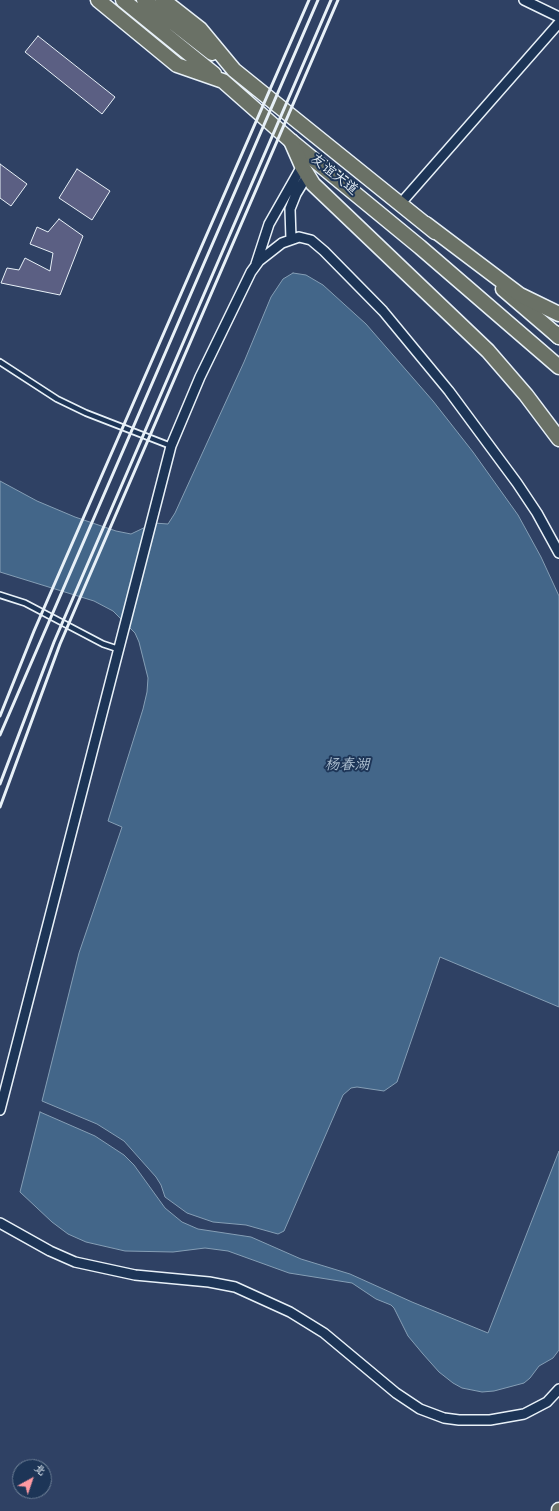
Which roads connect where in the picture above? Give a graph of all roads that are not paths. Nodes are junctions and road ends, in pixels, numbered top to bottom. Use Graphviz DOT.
graph roads {
  1 [pos="98,0"];
  2 [pos="123,0"];
  3 [pos="144,0"];
  4 [pos="164,0"];
  5 [pos="524,0"];
  6 [pos="559,17"];
  7 [pos="559,23"];
  8 [pos="234,70"];
  9 [pos="223,81"];
  10 [pos="291,142"];
  11 [pos="304,171"];
  12 [pos="401,203"];
  13 [pos="426,224"];
  14 [pos="291,239"];
  15 [pos="255,266"];
  16 [pos="559,314"];
  17 [pos="558,336"];
  18 [pos="0,362"];
  19 [pos="559,367"];
  20 [pos="556,434"];
  21 [pos="171,446"];
  22 [pos="559,553"];
  23 [pos="0,595"];
  24 [pos="119,647"];
  25 [pos="0,1110"];
  26 [pos="0,1223"];
  27 [pos="559,1389"];
  1 -- 9 [label="main road, 友谊大道"];
  2 -- 9 [label="main road"];
  3 -- 8 [label="main road"];
  4 -- 8 [label="main road, 友谊大道"];
  5 -- 6 [label="street"];
  7 -- 12 [label="street"];
  8 -- 12 [label="main road, 友谊大道"];
  9 -- 10 [label="main road, 友谊大道"];
  10 -- 11 [label="main road"];
  10 -- 19 [label="main road, 友谊大道"];
  11 -- 14 [label="street"];
  11 -- 15 [label="street"];
  11 -- 20 [label="main road"];
  12 -- 13 [label="main road, 友谊大道"];
  13 -- 16 [label="main road"];
  13 -- 17 [label="main road, 友谊大道"];
  14 -- 15 [label="street"];
  14 -- 22 [label="street"];
  15 -- 21 [label="street"];
  18 -- 21 [label="lane"];
  21 -- 24 [label="street"];
  23 -- 24 [label="lane"];
  24 -- 25 [label="street"];
  26 -- 27 [label="street"];
}
